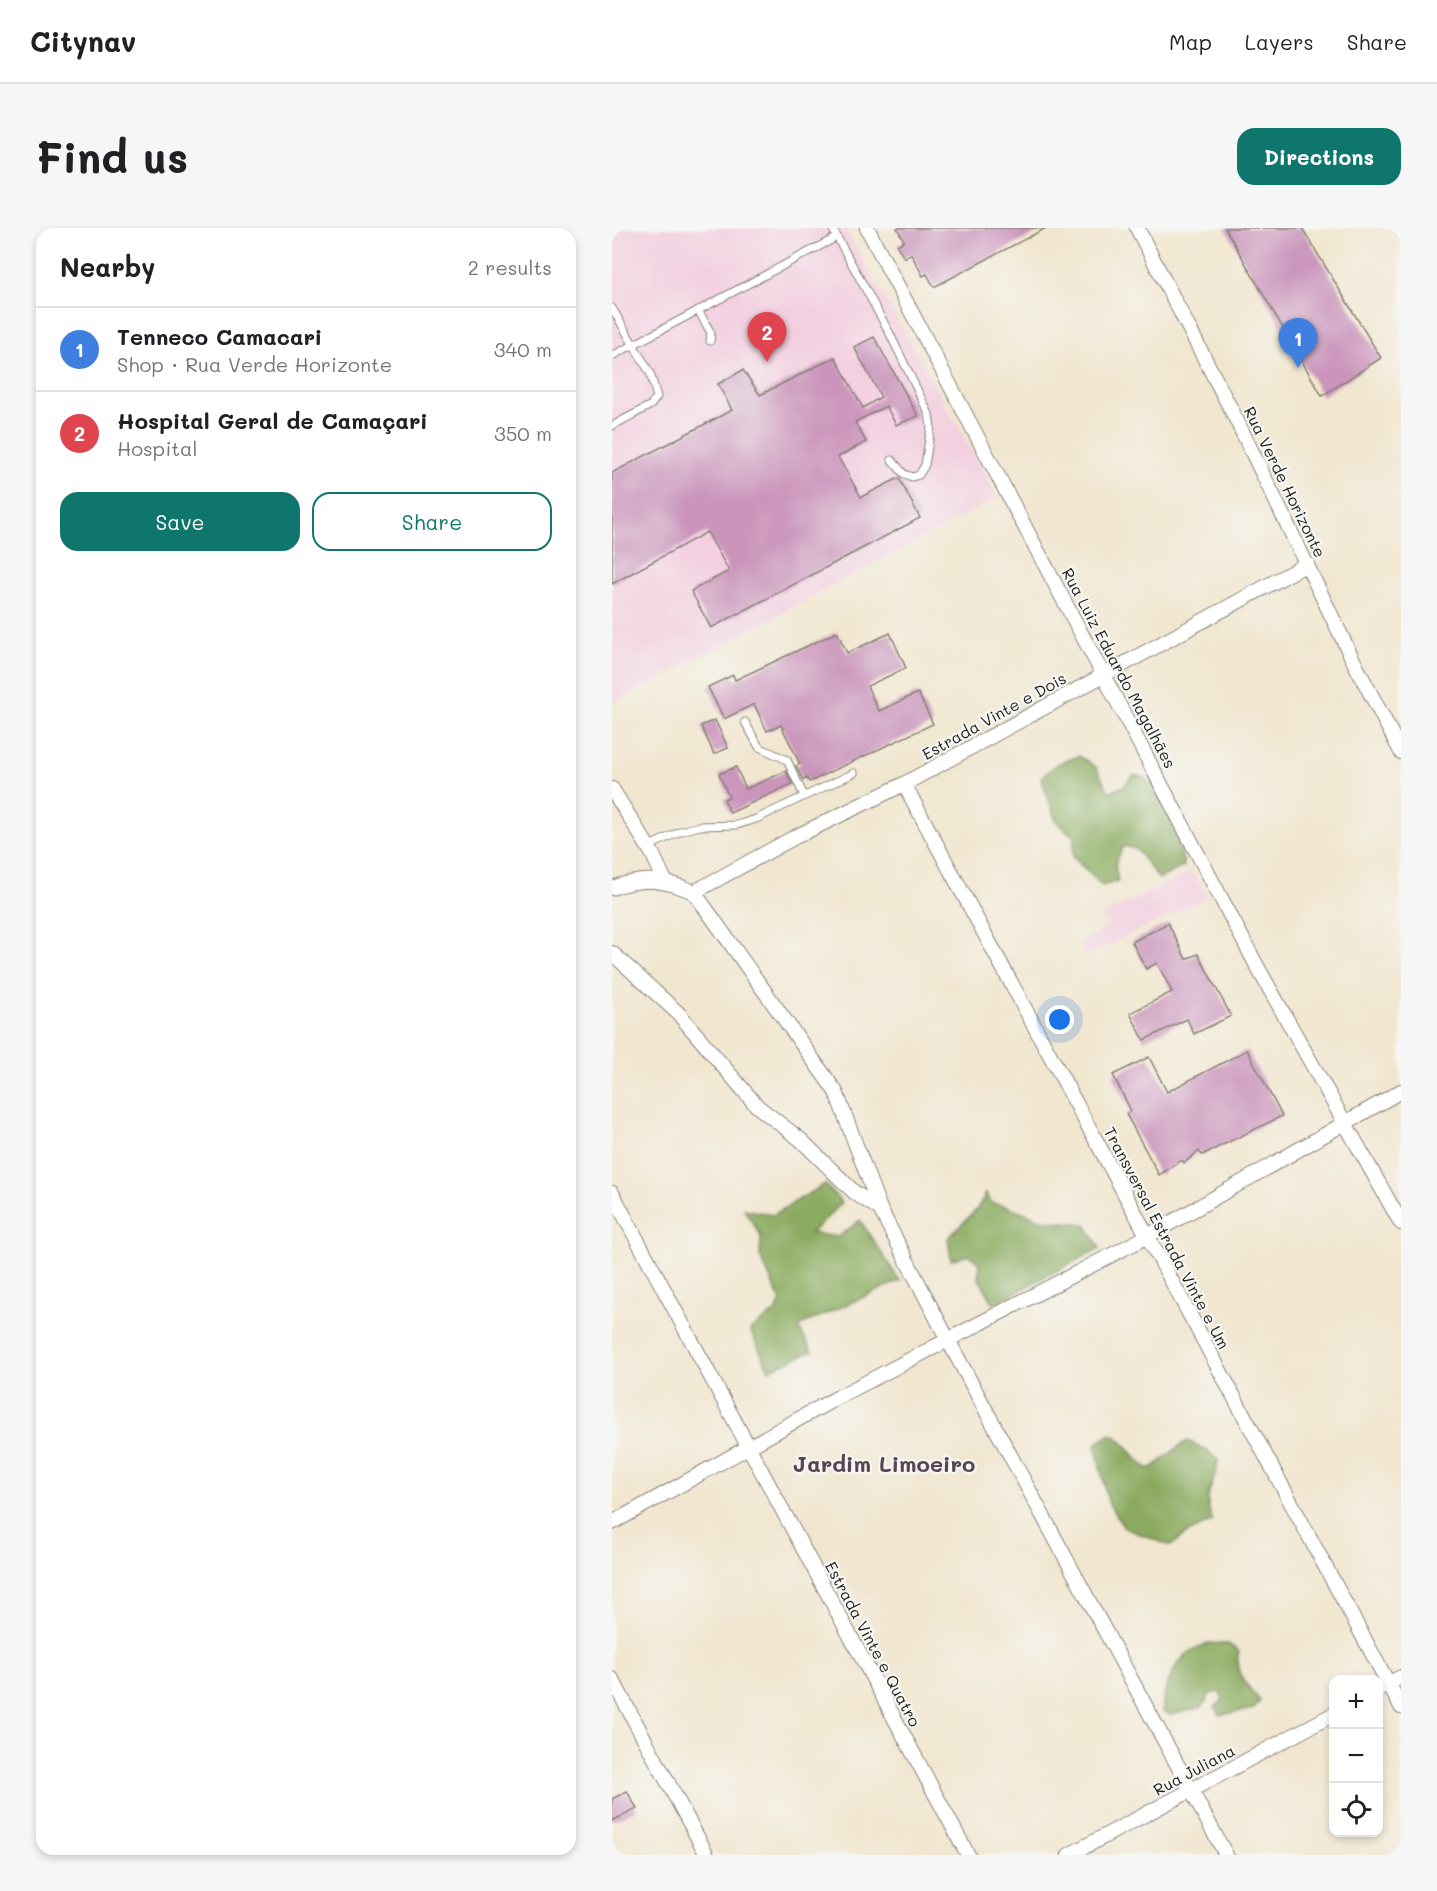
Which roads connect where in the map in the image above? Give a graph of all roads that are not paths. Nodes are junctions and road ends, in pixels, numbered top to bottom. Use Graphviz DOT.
graph roads {
  1 [pos="832,228"];
  2 [pos="867,228"];
  3 [pos="1137,228"];
  4 [pos="837,237"];
  5 [pos="612,308"];
  6 [pos="698,310"];
  7 [pos="710,341"];
  8 [pos="632,345"];
  9 [pos="612,356"];
  10 [pos="612,426"];
  11 [pos="892,460"];
  12 [pos="1307,564"];
  13 [pos="1103,674"];
  14 [pos="745,722"];
  15 [pos="1401,752"];
  16 [pos="854,772"];
  17 [pos="904,784"];
  18 [pos="612,789"];
  19 [pos="804,796"];
  20 [pos="648,847"];
  21 [pos="665,881"];
  22 [pos="612,888"];
  23 [pos="694,892"];
  24 [pos="612,953"];
  25 [pos="1401,1091"];
  26 [pos="1346,1122"];
  27 [pos="612,1193"];
  28 [pos="880,1209"];
  29 [pos="1401,1223"];
  30 [pos="1146,1237"];
  31 [pos="948,1340"];
  32 [pos="749,1448"];
  33 [pos="612,1523"];
  34 [pos="1377,1675"];
  35 [pos="1401,1677"];
  36 [pos="612,1679"];
  37 [pos="1383,1687"];
  38 [pos="1401,1707"];
  39 [pos="1329,1717"];
  40 [pos="1191,1790"];
  41 [pos="707,1855"];
  42 [pos="968,1855"];
  43 [pos="1069,1855"];
  44 [pos="1226,1855"];
  1 -- 4 [label="lane"];
  2 -- 13 [label="street, Rua Luiz Eduardo Magalhães"];
  3 -- 12 [label="street, Rua Verde Horizonte"];
  4 -- 6 [label="lane"];
  4 -- 11 [label="lane"];
  5 -- 8 [label="lane"];
  6 -- 7 [label="lane"];
  6 -- 8 [label="lane"];
  8 -- 9 [label="lane"];
  8 -- 10 [label="lane"];
  12 -- 13 [label="street, Estrada Vinte e Dois"];
  12 -- 15 [label="street, Rua Verde Horizonte"];
  13 -- 17 [label="street, Estrada Vinte e Dois"];
  13 -- 26 [label="street, Rua Luiz Eduardo Magalhães"];
  14 -- 19 [label="lane"];
  16 -- 19 [label="lane"];
  17 -- 23 [label="street, Estrada Vinte e Dois"];
  17 -- 30 [label="street, Transversal Estrada Vinte e Um"];
  18 -- 20 [label="street"];
  19 -- 20 [label="lane"];
  20 -- 21 [label="street"];
  21 -- 22 [label="street"];
  21 -- 23 [label="street"];
  23 -- 28 [label="street"];
  24 -- 28 [label="street"];
  25 -- 26 [label="street"];
  26 -- 29 [label="street, Rua Luiz Eduardo Magalhães"];
  26 -- 30 [label="street"];
  27 -- 32 [label="street, Estrada Vinte e Quatro"];
  28 -- 31 [label="street"];
  30 -- 31 [label="street"];
  30 -- 34 [label="street, Transversal Estrada Vinte e Um"];
  31 -- 32 [label="street"];
  31 -- 40 [label="street"];
  32 -- 33 [label="street"];
  32 -- 42 [label="street, Estrada Vinte e Quatro"];
  35 -- 37 [label="street"];
  36 -- 41 [label="street"];
  37 -- 38 [label="street, Transversal Estrada Vinte e Um"];
  39 -- 40 [label="street, Rua Juliana"];
  40 -- 43 [label="street, Rua Juliana"];
  40 -- 44 [label="street"];
}
